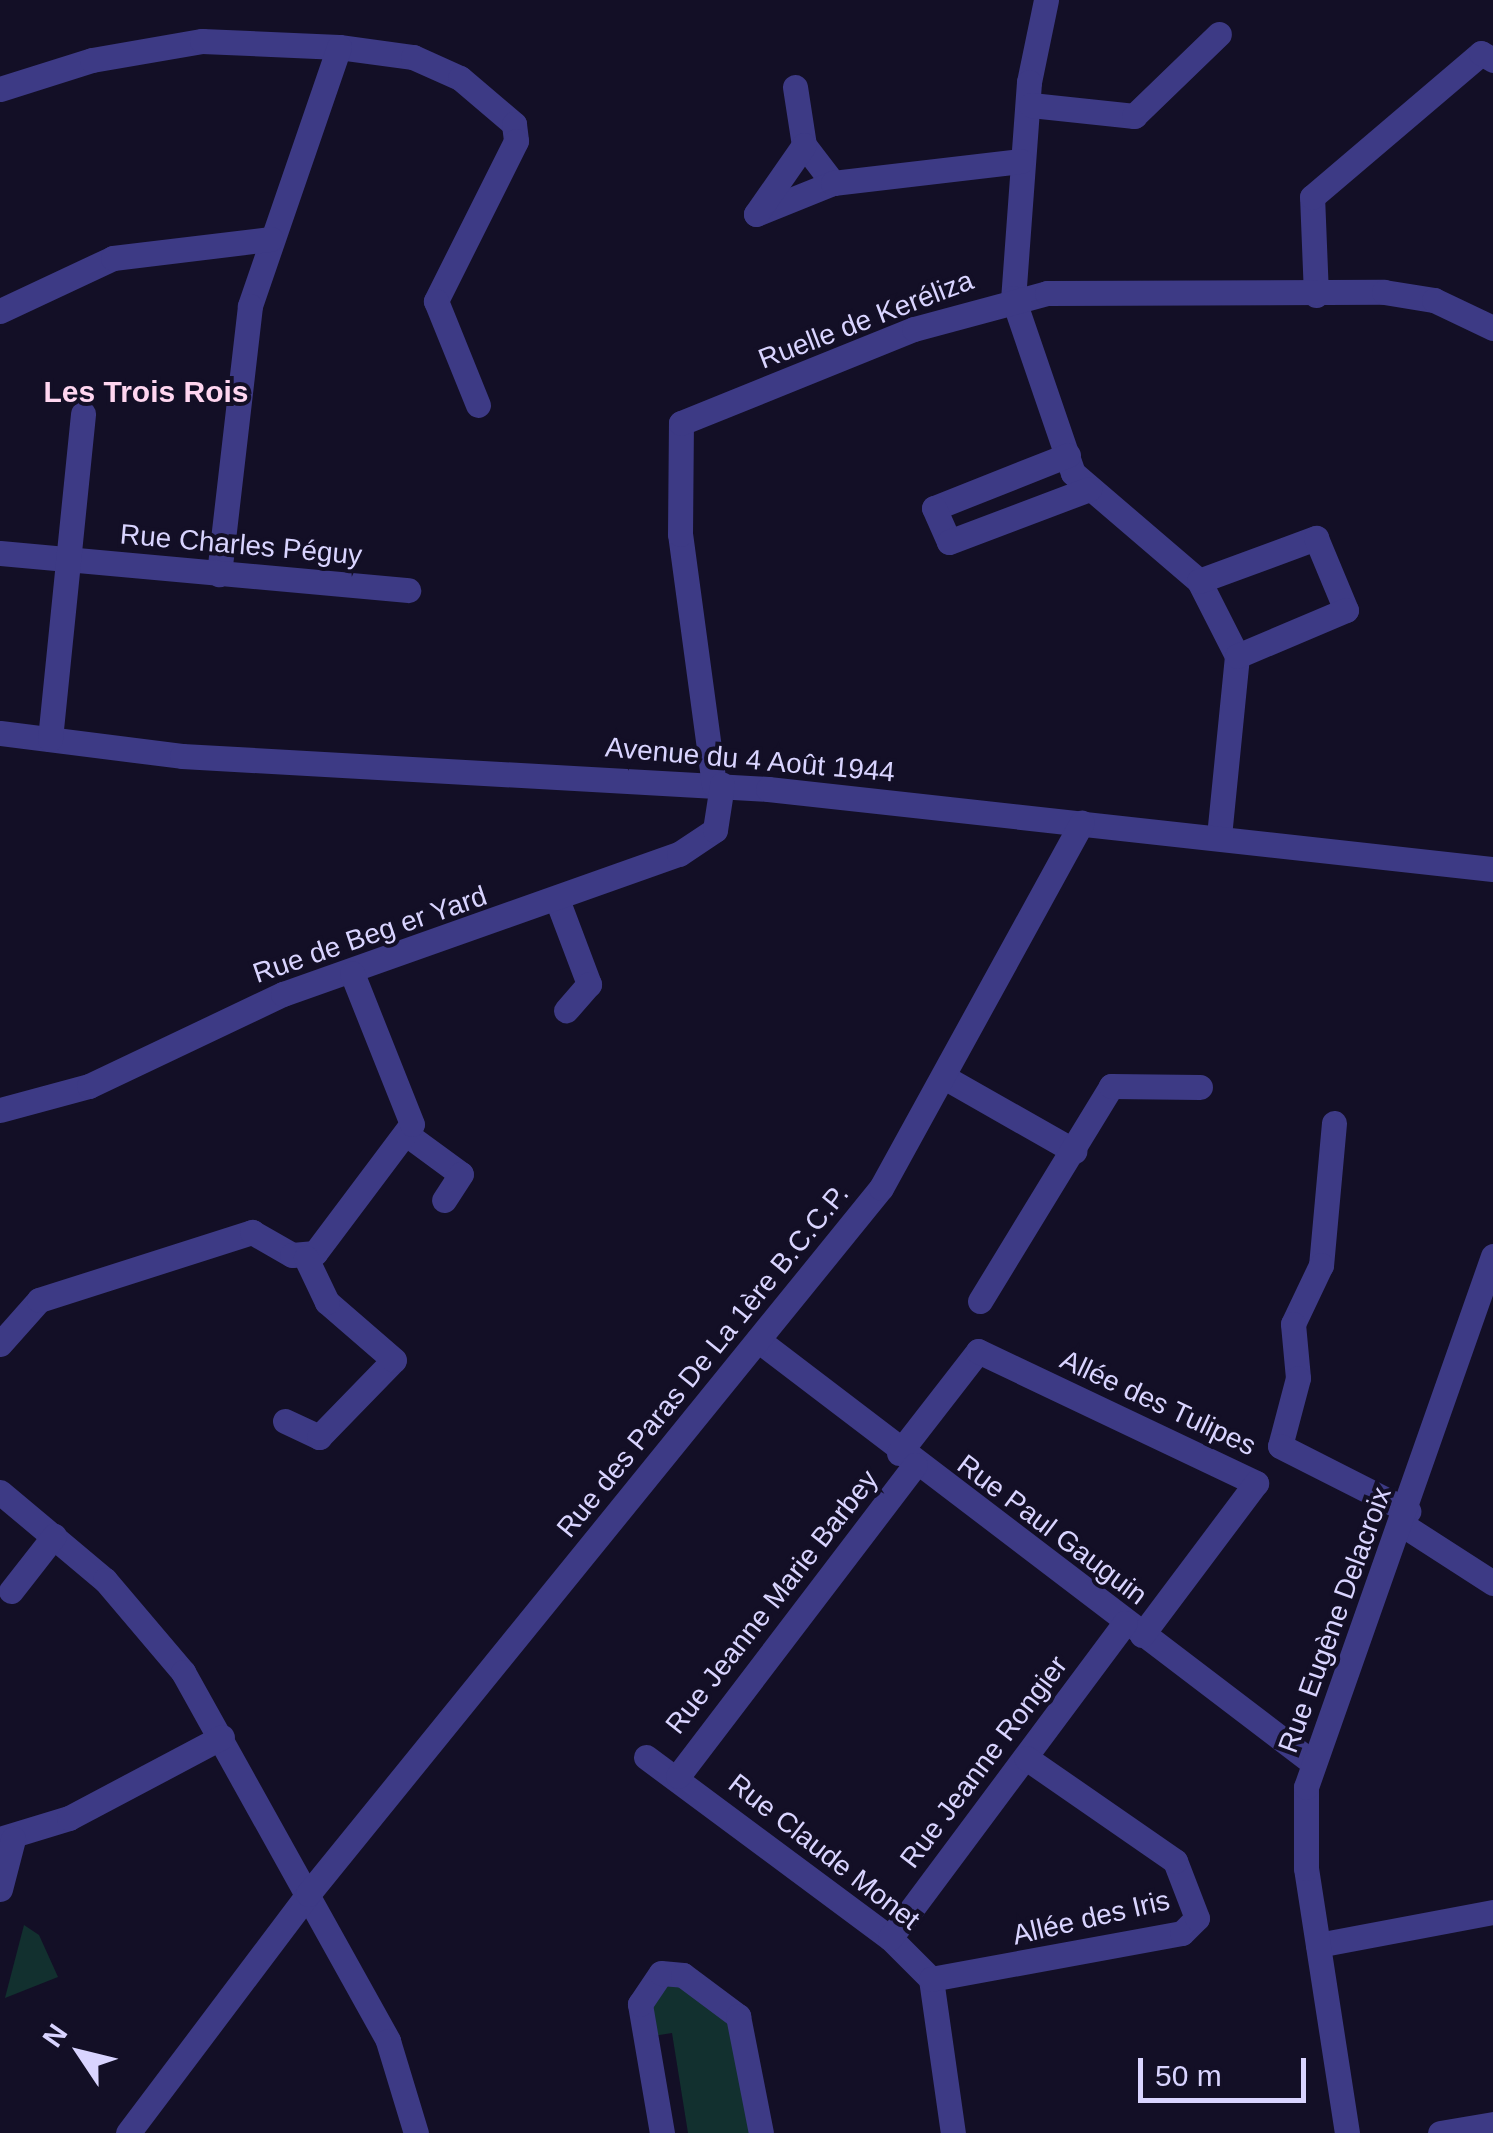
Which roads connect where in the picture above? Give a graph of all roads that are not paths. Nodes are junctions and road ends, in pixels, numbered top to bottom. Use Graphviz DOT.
graph roads {
  1 [pos="1046,0"];
  2 [pos="1219,34"];
  3 [pos="339,47"];
  4 [pos="1493,60"];
  5 [pos="796,87"];
  6 [pos="0,89"];
  7 [pos="1031,105"];
  8 [pos="804,145"];
  9 [pos="1021,160"];
  10 [pos="834,183"];
  11 [pos="270,239"];
  12 [pos="1316,295"];
  13 [pos="1013,298"];
  14 [pos="0,312"];
  15 [pos="1493,328"];
  16 [pos="478,404"];
  17 [pos="83,414"];
  18 [pos="1068,455"];
  19 [pos="1089,488"];
  20 [pos="0,553"];
  21 [pos="68,559"];
  22 [pos="220,574"];
  23 [pos="1198,581"];
  24 [pos="408,590"];
  25 [pos="1237,656"];
  26 [pos="0,733"];
  27 [pos="50,739"];
  28 [pos="718,785"];
  29 [pos="1082,823"];
  30 [pos="1219,835"];
  31 [pos="1493,869"];
  32 [pos="558,902"];
  33 [pos="352,973"];
  34 [pos="566,1010"];
  35 [pos="944,1077"];
  36 [pos="1200,1087"];
  37 [pos="0,1110"];
  38 [pos="1334,1123"];
  39 [pos="409,1136"];
  40 [pos="1074,1150"];
  41 [pos="444,1200"];
  42 [pos="1493,1256"];
  43 [pos="306,1258"];
  44 [pos="980,1301"];
  45 [pos="758,1340"];
  46 [pos="0,1344"];
  47 [pos="285,1421"];
  48 [pos="907,1459"];
  49 [pos="0,1492"];
  50 [pos="1405,1518"];
  51 [pos="54,1536"];
  52 [pos="1490,1579"];
  53 [pos="12,1591"];
  54 [pos="1133,1629"];
  55 [pos="222,1737"];
  56 [pos="646,1756"];
  57 [pos="1026,1758"];
  58 [pos="1313,1763"];
  59 [pos="678,1776"];
  60 [pos="7,1839"];
  61 [pos="0,1889"];
  62 [pos="308,1894"];
  63 [pos="1493,1912"];
  64 [pos="890,1938"];
  65 [pos="1318,1946"];
  66 [pos="932,1979"];
  67 [pos="1493,2124"];
  68 [pos="128,2133"];
  69 [pos="416,2133"];
  70 [pos="662,2133"];
  71 [pos="761,2133"];
  72 [pos="954,2133"];
  73 [pos="1347,2133"];
  74 [pos="1440,2133"];
  1 -- 7 [label="street"];
  2 -- 7 [label="street"];
  3 -- 6 [label="street"];
  3 -- 11 [label="street"];
  3 -- 16 [label="street"];
  4 -- 12 [label="street"];
  5 -- 8 [label="street"];
  7 -- 9 [label="street"];
  8 -- 10 [label="street"];
  8 -- 10 [label="street"];
  9 -- 10 [label="street"];
  9 -- 13 [label="street"];
  11 -- 14 [label="street"];
  11 -- 22 [label="street"];
  12 -- 13 [label="street, Ruelle de Keréliza"];
  12 -- 15 [label="street, Ruelle de Keréliza"];
  13 -- 18 [label="street"];
  13 -- 28 [label="street, Ruelle de Keréliza"];
  17 -- 21 [label="street"];
  18 -- 19 [label="street"];
  18 -- 19 [label="street"];
  19 -- 23 [label="street"];
  20 -- 21 [label="street, Rue Charles Péguy"];
  21 -- 22 [label="street, Rue Charles Péguy"];
  21 -- 27 [label="street"];
  22 -- 24 [label="street, Rue Charles Péguy"];
  23 -- 25 [label="street"];
  23 -- 25 [label="street"];
  25 -- 30 [label="street"];
  26 -- 27 [label="street, Avenue du 4 Août 1944"];
  27 -- 28 [label="street, Avenue du 4 Août 1944"];
  28 -- 29 [label="street, Avenue du 4 Août 1944"];
  28 -- 32 [label="street, Rue de Beg er Yard"];
  29 -- 30 [label="street, Avenue du 4 Août 1944"];
  29 -- 35 [label="street, Rue des Paras De La 1ère B.C.C.P."];
  30 -- 31 [label="street, Avenue du 4 Août 1944"];
  32 -- 33 [label="street, Rue de Beg er Yard"];
  32 -- 34 [label="street"];
  33 -- 37 [label="street, Rue de Beg er Yard"];
  33 -- 39 [label="street"];
  35 -- 40 [label="street"];
  35 -- 45 [label="street, Rue des Paras De La 1ère B.C.C.P."];
  36 -- 40 [label="street"];
  38 -- 50 [label="street"];
  39 -- 41 [label="street"];
  39 -- 43 [label="street"];
  40 -- 44 [label="street"];
  42 -- 50 [label="street, Rue Eugène Delacroix"];
  43 -- 46 [label="street"];
  43 -- 47 [label="street"];
  45 -- 48 [label="street, Rue Paul Gauguin"];
  45 -- 62 [label="street, Rue des Paras De La 1ère B.C.C.P."];
  48 -- 54 [label="street, Rue Paul Gauguin"];
  48 -- 54 [label="street, Allée des Tulipes"];
  48 -- 59 [label="street, Rue Jeanne Marie Barbey"];
  49 -- 51 [label="street"];
  50 -- 52 [label="street"];
  50 -- 58 [label="street, Rue Eugène Delacroix"];
  51 -- 53 [label="street"];
  51 -- 55 [label="street"];
  54 -- 57 [label="street, Rue Jeanne Rongier"];
  54 -- 58 [label="street, Rue Paul Gauguin"];
  55 -- 60 [label="street"];
  55 -- 62 [label="street"];
  56 -- 59 [label="street, Rue Claude Monet"];
  57 -- 64 [label="street, Rue Jeanne Rongier"];
  57 -- 66 [label="street, Allée des Iris"];
  58 -- 65 [label="street, Rue Eugène Delacroix"];
  59 -- 64 [label="street, Rue Claude Monet"];
  60 -- 61 [label="street"];
  62 -- 68 [label="street, Rue des Paras De La 1ère B.C.C.P."];
  62 -- 69 [label="street"];
  63 -- 65 [label="street"];
  64 -- 66 [label="street, Rue Claude Monet"];
  65 -- 73 [label="street, Rue Eugène Delacroix"];
  66 -- 72 [label="street"];
  67 -- 74 [label="street"];
  70 -- 71 [label="street"];
}
